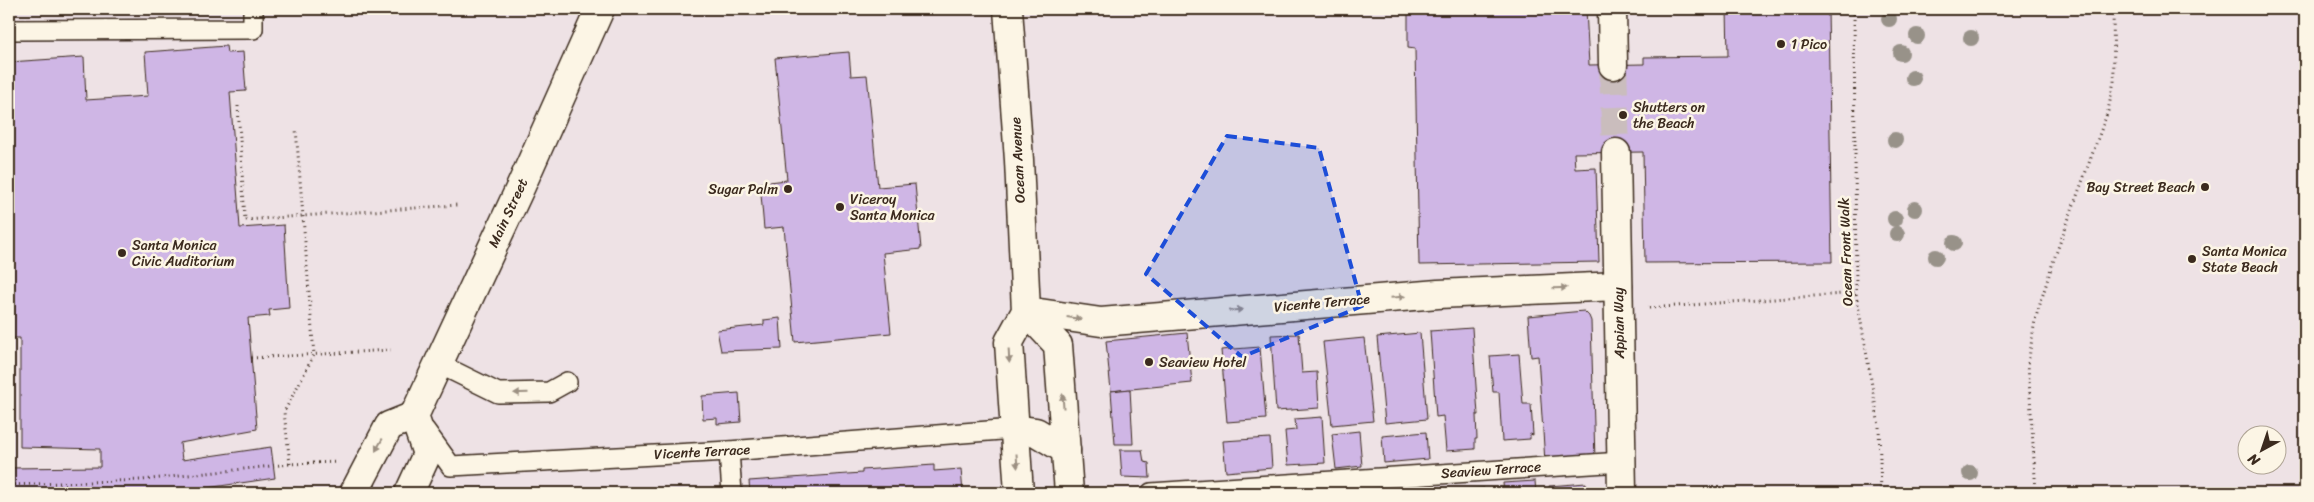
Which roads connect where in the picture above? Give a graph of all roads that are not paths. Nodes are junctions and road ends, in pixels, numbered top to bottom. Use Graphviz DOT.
graph roads {
  1 [pos="254,9"];
  2 [pos="600,9"];
  3 [pos="1008,9"];
  4 [pos="1612,9"];
  5 [pos="9,30"];
  6 [pos="1613,65"];
  7 [pos="1616,153"];
  8 [pos="1618,286"];
  9 [pos="1026,312"];
  10 [pos="437,363"];
  11 [pos="567,382"];
  12 [pos="414,416"];
  13 [pos="1014,429"];
  14 [pos="1066,450"];
  15 [pos="729,451"];
  16 [pos="1622,462"];
  17 [pos="354,493"];
  18 [pos="409,493"];
  19 [pos="732,493"];
  20 [pos="1019,493"];
  21 [pos="1069,493"];
  22 [pos="1151,493"];
  23 [pos="1622,493"];
  1 -- 5 [label="lane"];
  2 -- 10 [label="street, Main Street"];
  3 -- 9 [label="street, Ocean Avenue"];
  4 -- 6 [label="street"];
  7 -- 8 [label="street, Appian Way"];
  9 -- 8 [label="street, Vicente Terrace, one-way"];
  8 -- 16 [label="street, Appian Way"];
  9 -- 13 [label="street, one-way"];
  14 -- 9 [label="street, one-way"];
  11 -- 10 [label="lane, one-way"];
  10 -- 12 [label="street, Main Street"];
  12 -- 15 [label="lane, Vicente Terrace"];
  12 -- 17 [label="street, one-way"];
  12 -- 18 [label="street"];
  13 -- 14 [label="street"];
  13 -- 15 [label="lane, Vicente Terrace"];
  13 -- 20 [label="street, one-way"];
  14 -- 21 [label="street"];
  15 -- 19 [label="lane"];
  16 -- 22 [label="lane, Seaview Terrace"];
  16 -- 23 [label="street, Appian Way"];
}
